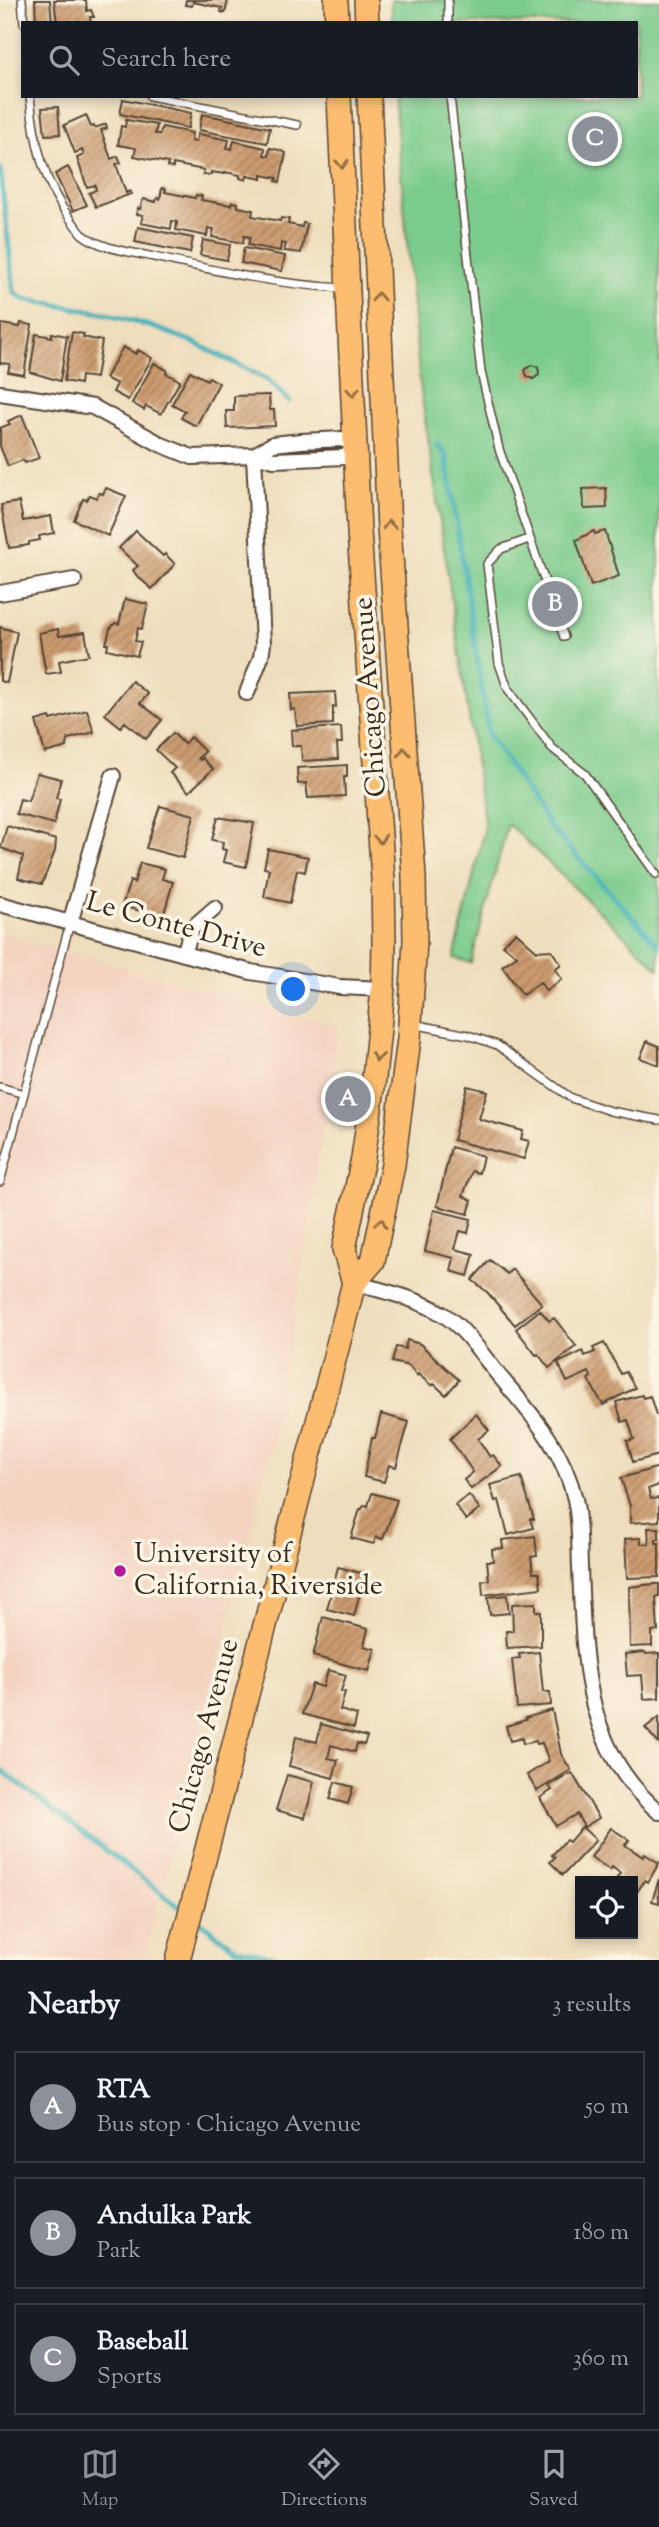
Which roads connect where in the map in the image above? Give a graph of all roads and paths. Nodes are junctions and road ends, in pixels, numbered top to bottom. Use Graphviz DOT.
graph roads {
  1 [pos="22,0"];
  2 [pos="336,0"];
  3 [pos="366,0"];
  4 [pos="448,0"];
  5 [pos="24,21"];
  6 [pos="337,21"];
  7 [pos="367,21"];
  8 [pos="448,21"];
  9 [pos="30,98"];
  10 [pos="160,98"];
  11 [pos="339,98"];
  12 [pos="369,98"];
  13 [pos="450,98"];
  14 [pos="297,125"];
  15 [pos="347,288"];
  16 [pos="0,393"];
  17 [pos="355,447"];
  18 [pos="254,455"];
  19 [pos="529,540"];
  20 [pos="74,580"];
  21 [pos="0,593"];
  22 [pos="564,637"];
  23 [pos="247,693"];
  24 [pos="113,776"];
  25 [pos="656,874"];
  26 [pos="0,904"];
  27 [pos="215,908"];
  28 [pos="70,923"];
  29 [pos="415,942"];
  30 [pos="184,954"];
  31 [pos="383,989"];
  32 [pos="411,1023"];
  33 [pos="0,1087"];
  34 [pos="24,1094"];
  35 [pos="399,1120"];
  36 [pos="659,1120"];
  37 [pos="0,1182"];
  38 [pos="354,1283"];
  39 [pos="659,1812"];
  40 [pos="178,1960"];
  1 -- 5 [label="lane"];
  2 -- 6 [label="main road"];
  3 -- 7 [label="main road"];
  4 -- 8 [label="lane"];
  9 -- 15 [label="lane"];
  10 -- 14 [label="lane"];
  11 -- 15 [label="main road, Chicago Avenue, one-way"];
  29 -- 12 [label="main road, Chicago Avenue, one-way"];
  13 -- 19 [label="lane"];
  15 -- 17 [label="main road, Chicago Avenue, one-way"];
  16 -- 18 [label="street"];
  17 -- 18 [label="street"];
  17 -- 31 [label="main road, Chicago Avenue, one-way"];
  18 -- 23 [label="street"];
  19 -- 22 [label="lane"];
  19 -- 25 [label="lane"];
  20 -- 21 [label="street"];
  24 -- 28 [label="street"];
  26 -- 28 [label="street, Le Conte Drive"];
  27 -- 30 [label="street"];
  28 -- 30 [label="street, Le Conte Drive"];
  28 -- 34 [label="lane"];
  29 -- 31 [label="main road"];
  29 -- 32 [label="main road, Chicago Avenue"];
  30 -- 31 [label="street, Le Conte Drive"];
  31 -- 35 [label="main road"];
  31 -- 38 [label="main road, Chicago Avenue, one-way"];
  32 -- 35 [label="main road, Chicago Avenue"];
  32 -- 36 [label="lane"];
  33 -- 34 [label="lane"];
  34 -- 37 [label="lane"];
  38 -- 35 [label="main road, Chicago Avenue, one-way"];
  38 -- 39 [label="street"];
  38 -- 40 [label="main road, Chicago Avenue"];
}
